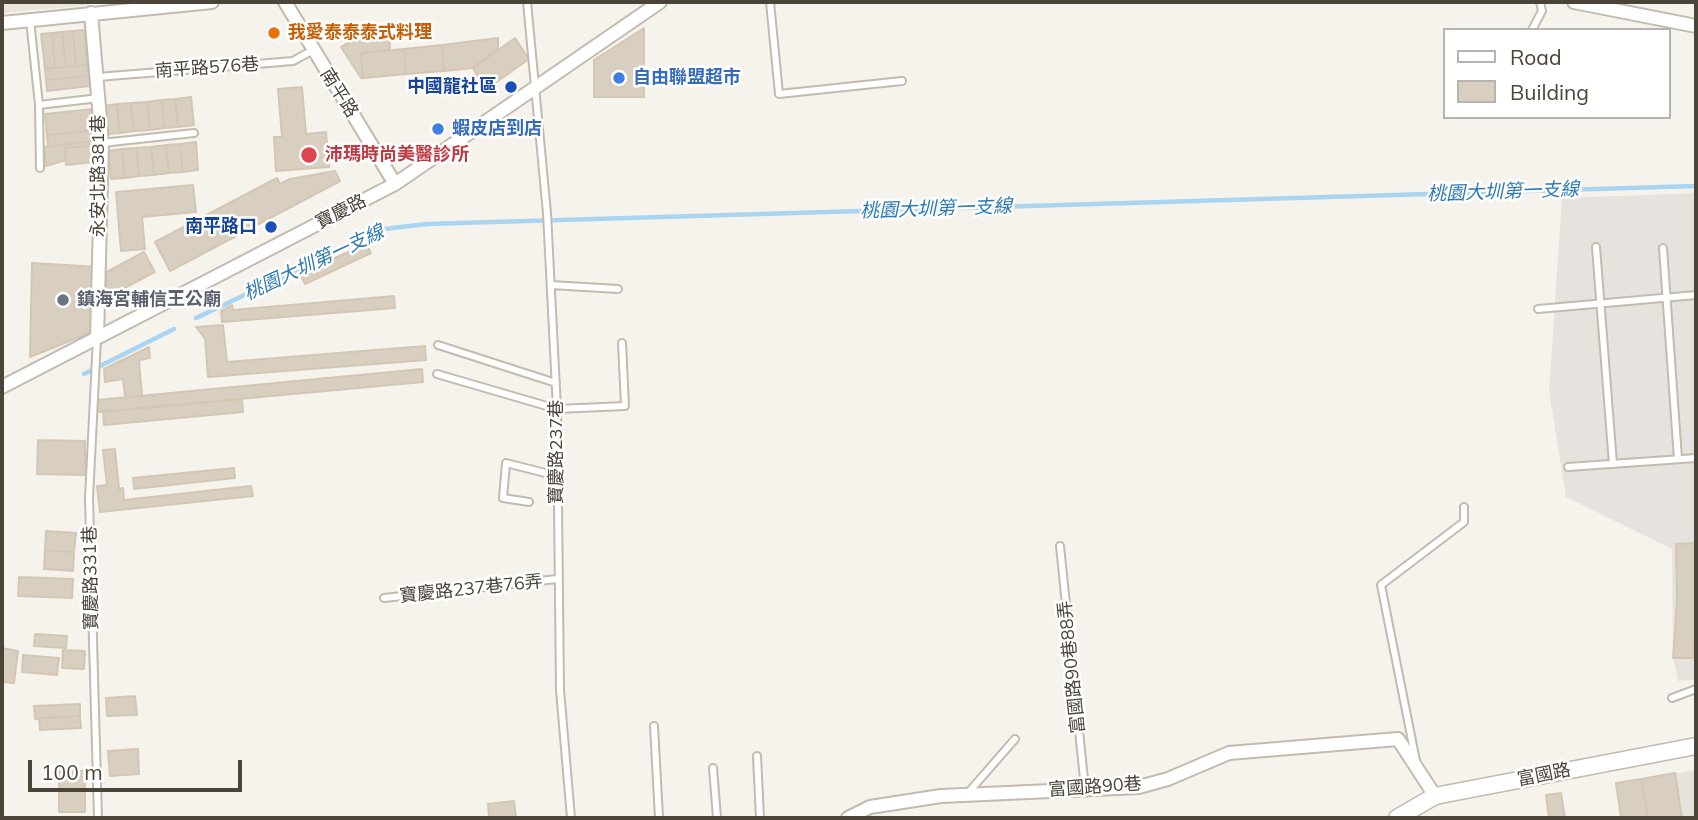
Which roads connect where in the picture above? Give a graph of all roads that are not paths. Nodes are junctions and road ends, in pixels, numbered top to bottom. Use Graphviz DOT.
graph roads {
  1 [pos="212,2"];
  2 [pos="285,2"];
  3 [pos="527,2"];
  4 [pos="660,2"];
  5 [pos="770,2"];
  6 [pos="1540,2"];
  7 [pos="1574,2"];
  8 [pos="91,13"];
  9 [pos="30,20"];
  10 [pos="2,23"];
  11 [pos="1696,26"];
  12 [pos="1533,28"];
  13 [pos="313,50"];
  14 [pos="97,76"];
  15 [pos="902,81"];
  16 [pos="533,87"];
  17 [pos="99,98"];
  18 [pos="39,105"];
  19 [pos="194,133"];
  20 [pos="102,143"];
  21 [pos="40,168"];
  22 [pos="395,184"];
  23 [pos="1596,247"];
  24 [pos="1663,248"];
  25 [pos="551,285"];
  26 [pos="618,289"];
  27 [pos="1696,295"];
  28 [pos="1667,298"];
  29 [pos="1601,303"];
  30 [pos="1538,309"];
  31 [pos="97,338"];
  32 [pos="622,343"];
  33 [pos="438,345"];
  34 [pos="437,374"];
  35 [pos="556,383"];
  36 [pos="2,387"];
  37 [pos="557,409"];
  38 [pos="1696,458"];
  39 [pos="1678,459"];
  40 [pos="1614,464"];
  41 [pos="1567,467"];
  42 [pos="557,476"];
  43 [pos="529,502"];
  44 [pos="1464,507"];
  45 [pos="1059,546"];
  46 [pos="557,579"];
  47 [pos="384,598"];
  48 [pos="1696,689"];
  49 [pos="1672,698"];
  50 [pos="654,726"];
  51 [pos="1015,739"];
  52 [pos="1696,746"];
  53 [pos="757,756"];
  54 [pos="713,768"];
  55 [pos="1418,769"];
  56 [pos="1085,789"];
  57 [pos="966,795"];
  58 [pos="1435,796"];
  59 [pos="99,818"];
  60 [pos="570,818"];
  61 [pos="659,818"];
  62 [pos="717,818"];
  63 [pos="760,818"];
  64 [pos="848,818"];
  65 [pos="1397,818"];
  1 -- 8 [label="street"];
  2 -- 13 [label="street, 南平路"];
  3 -- 16 [label="lane, 寶慶路237巷"];
  4 -- 16 [label="street, 寶慶路"];
  5 -- 15 [label="lane"];
  6 -- 12 [label="lane"];
  7 -- 11 [label="street"];
  8 -- 9 [label="street"];
  8 -- 14 [label="street, 永安北路381巷"];
  9 -- 10 [label="street"];
  9 -- 18 [label="lane"];
  13 -- 14 [label="lane, 南平路576巷"];
  13 -- 22 [label="street, 南平路"];
  14 -- 17 [label="street, 永安北路381巷"];
  16 -- 22 [label="street, 寶慶路"];
  16 -- 25 [label="lane, 寶慶路237巷"];
  17 -- 18 [label="lane"];
  17 -- 20 [label="street, 永安北路381巷"];
  18 -- 21 [label="lane"];
  19 -- 20 [label="lane"];
  20 -- 31 [label="street, 永安北路381巷"];
  22 -- 31 [label="street, 寶慶路"];
  23 -- 29 [label="lane"];
  24 -- 28 [label="lane"];
  25 -- 26 [label="lane"];
  25 -- 35 [label="lane, 寶慶路237巷"];
  27 -- 28 [label="lane"];
  28 -- 29 [label="lane"];
  28 -- 39 [label="lane"];
  29 -- 30 [label="lane"];
  29 -- 40 [label="lane"];
  31 -- 36 [label="street, 寶慶路"];
  31 -- 59 [label="lane, 寶慶路331巷"];
  32 -- 37 [label="lane"];
  33 -- 35 [label="lane"];
  34 -- 37 [label="lane"];
  35 -- 37 [label="lane, 寶慶路237巷"];
  37 -- 42 [label="lane, 寶慶路237巷"];
  38 -- 39 [label="lane"];
  39 -- 40 [label="lane"];
  40 -- 41 [label="lane"];
  42 -- 43 [label="lane"];
  42 -- 46 [label="lane, 寶慶路237巷"];
  44 -- 55 [label="lane"];
  45 -- 56 [label="lane, 富國路90巷88弄"];
  46 -- 47 [label="lane, 寶慶路237巷76弄"];
  46 -- 60 [label="lane, 寶慶路237巷"];
  48 -- 49 [label="lane"];
  50 -- 61 [label="lane"];
  51 -- 57 [label="lane"];
  52 -- 58 [label="street, 富國路"];
  53 -- 63 [label="lane"];
  54 -- 62 [label="lane"];
  55 -- 56 [label="street, 富國路90巷"];
  55 -- 58 [label="street, 富國路90巷"];
  56 -- 57 [label="street, 富國路90巷"];
  57 -- 64 [label="street, 富國路90巷"];
  58 -- 65 [label="street, 富國路"];
}
